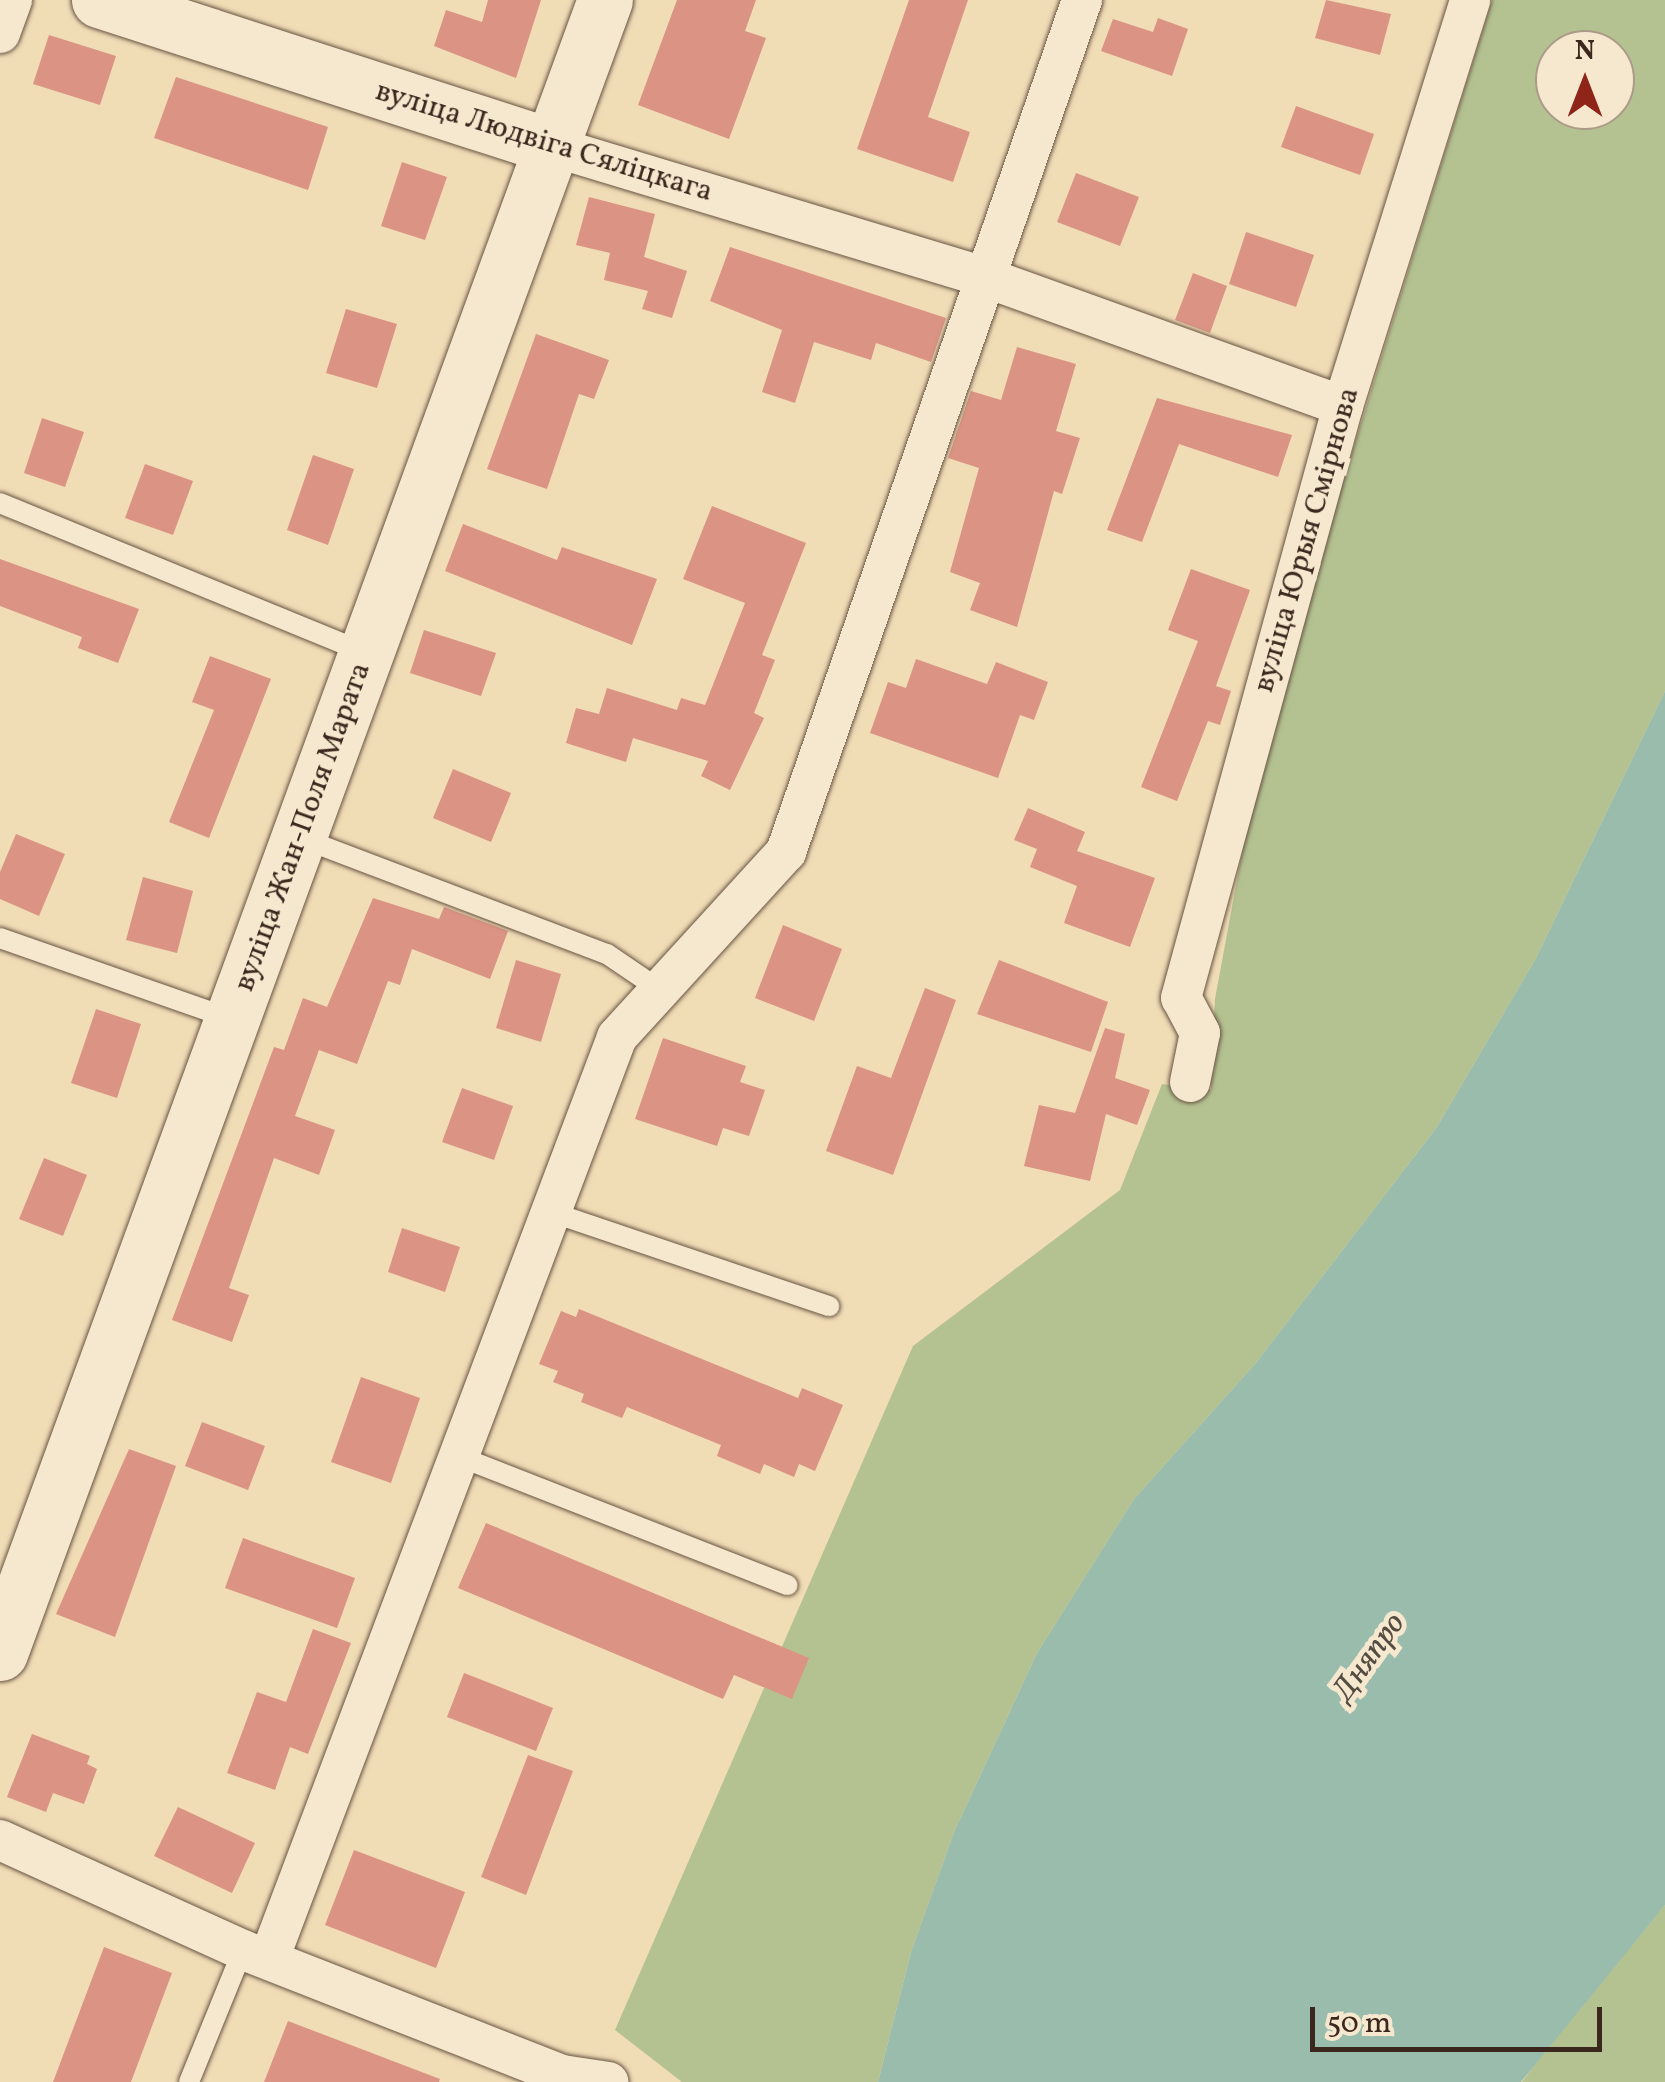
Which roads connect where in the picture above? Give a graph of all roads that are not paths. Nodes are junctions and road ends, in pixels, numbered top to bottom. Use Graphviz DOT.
graph roads {
  1 [pos="12,0"];
  2 [pos="100,0"];
  3 [pos="605,0"];
  4 [pos="1082,0"];
  5 [pos="1470,0"];
  6 [pos="0,33"];
  7 [pos="554,147"];
  8 [pos="990,279"];
  9 [pos="1344,406"];
  10 [pos="0,504"];
  11 [pos="364,652"];
  12 [pos="299,837"];
  13 [pos="0,938"];
  14 [pos="660,990"];
  15 [pos="234,1020"];
  16 [pos="1190,1082"];
  17 [pos="548,1211"];
  18 [pos="829,1306"];
  19 [pos="458,1456"];
  20 [pos="788,1585"];
  21 [pos="0,1653"];
  22 [pos="0,1840"];
  23 [pos="256,1954"];
  24 [pos="561,2079"];
  25 [pos="189,2082"];
  26 [pos="608,2082"];
  1 -- 6 [label="street"];
  2 -- 7 [label="street, вуліца Людвіга Сяліцкага"];
  3 -- 7 [label="street, вуліца Жан-Поля Марата"];
  4 -- 8 [label="street"];
  5 -- 9 [label="street, вуліца Юрыя Смірнова"];
  7 -- 8 [label="street, вуліца Людвіга Сяліцкага"];
  7 -- 11 [label="street, вуліца Жан-Поля Марата"];
  8 -- 9 [label="street, вуліца Людвіга Сяліцкага"];
  8 -- 14 [label="street"];
  9 -- 16 [label="street, вуліца Юрыя Смірнова"];
  10 -- 11 [label="lane"];
  11 -- 12 [label="street, вуліца Жан-Поля Марата"];
  12 -- 14 [label="lane"];
  12 -- 15 [label="street, вуліца Жан-Поля Марата"];
  13 -- 15 [label="lane"];
  14 -- 17 [label="street"];
  15 -- 21 [label="street, вуліца Жан-Поля Марата"];
  17 -- 18 [label="lane"];
  17 -- 19 [label="street"];
  19 -- 20 [label="lane"];
  19 -- 23 [label="street"];
  22 -- 23 [label="street"];
  23 -- 24 [label="street"];
  23 -- 25 [label="lane"];
  24 -- 26 [label="street"];
}
